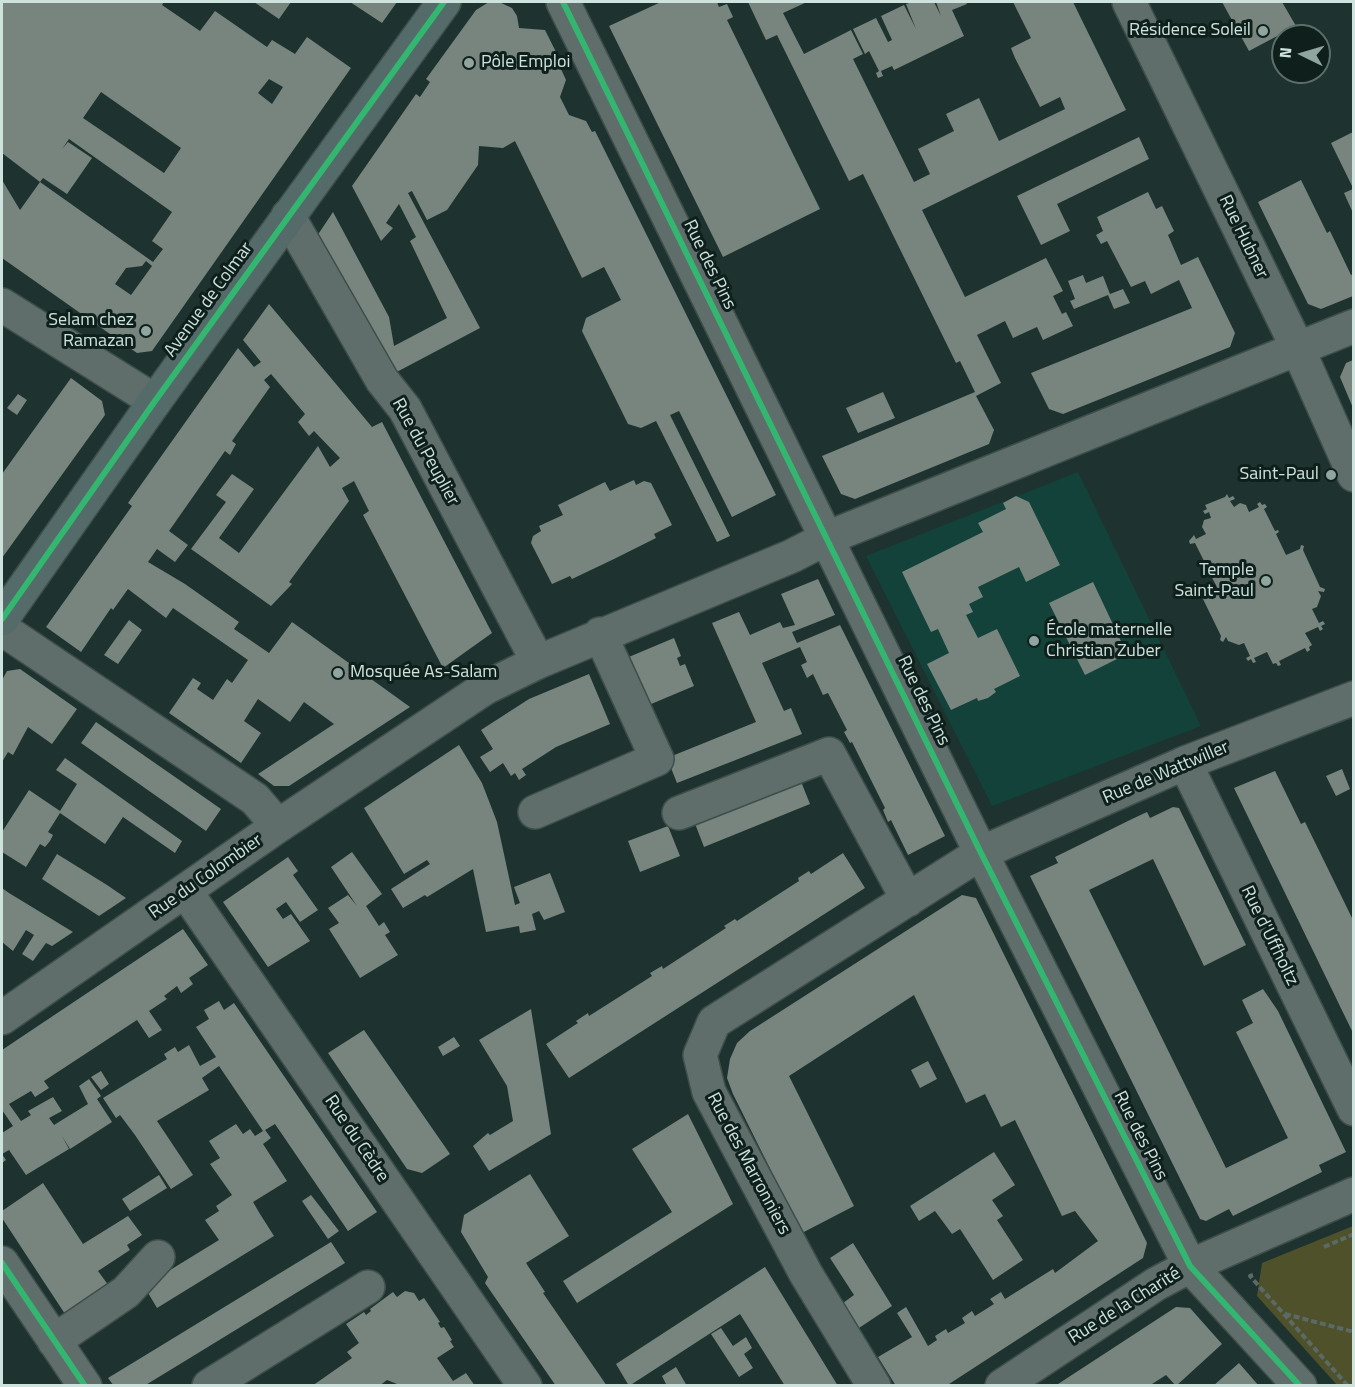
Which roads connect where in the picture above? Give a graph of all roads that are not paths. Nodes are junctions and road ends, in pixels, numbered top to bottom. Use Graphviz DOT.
graph roads {
  1 [pos="444,2"];
  2 [pos="563,2"];
  3 [pos="1129,2"];
  4 [pos="288,216"];
  5 [pos="2,305"];
  6 [pos="1353,326"];
  7 [pos="1298,349"];
  8 [pos="155,401"];
  9 [pos="1353,475"];
  10 [pos="827,538"];
  11 [pos="2,619"];
  12 [pos="2,629"];
  13 [pos="600,634"];
  14 [pos="538,662"];
  15 [pos="1353,698"];
  16 [pos="1185,763"];
  17 [pos="535,812"];
  18 [pos="679,813"];
  19 [pos="278,826"];
  20 [pos="981,853"];
  21 [pos="186,892"];
  22 [pos="908,900"];
  23 [pos="2,1018"];
  24 [pos="1353,1109"];
  25 [pos="1353,1194"];
  26 [pos="158,1257"];
  27 [pos="2,1263"];
  28 [pos="1190,1266"];
  29 [pos="368,1287"];
  30 [pos="54,1341"];
  31 [pos="85,1386"];
  32 [pos="209,1386"];
  33 [pos="525,1386"];
  34 [pos="874,1386"];
  35 [pos="1002,1386"];
  36 [pos="1300,1386"];
  1 -- 4 [label="main road, Avenue de Colmar"];
  2 -- 10 [label="street, Rue des Pins"];
  3 -- 7 [label="street, Rue Hubner"];
  4 -- 8 [label="main road, Avenue de Colmar"];
  4 -- 14 [label="street, Rue du Peuplier"];
  5 -- 8 [label="street"];
  6 -- 7 [label="street"];
  7 -- 9 [label="street, Rue Hubner"];
  7 -- 10 [label="street"];
  8 -- 11 [label="main road, Avenue de Colmar"];
  10 -- 13 [label="street"];
  10 -- 20 [label="street, Rue des Pins"];
  12 -- 19 [label="street, Rue du Colombier"];
  13 -- 14 [label="street"];
  13 -- 17 [label="street"];
  14 -- 19 [label="street"];
  15 -- 16 [label="street, Rue de Wattwiller"];
  16 -- 20 [label="street, Rue de Wattwiller"];
  16 -- 24 [label="street, Rue d'Uffholtz"];
  18 -- 22 [label="street"];
  19 -- 21 [label="street, Rue du Colombier"];
  20 -- 22 [label="street, Rue des Marronniers"];
  20 -- 28 [label="street, Rue des Pins"];
  21 -- 23 [label="street, Rue du Colombier"];
  21 -- 33 [label="street, Rue du Cèdre"];
  22 -- 34 [label="street, Rue des Marronniers"];
  25 -- 28 [label="street, Rue de la Charité"];
  26 -- 30 [label="street"];
  27 -- 30 [label="street"];
  28 -- 35 [label="street, Rue de la Charité"];
  28 -- 36 [label="street, Rue des Pins"];
  29 -- 32 [label="street"];
  30 -- 31 [label="street"];
}
